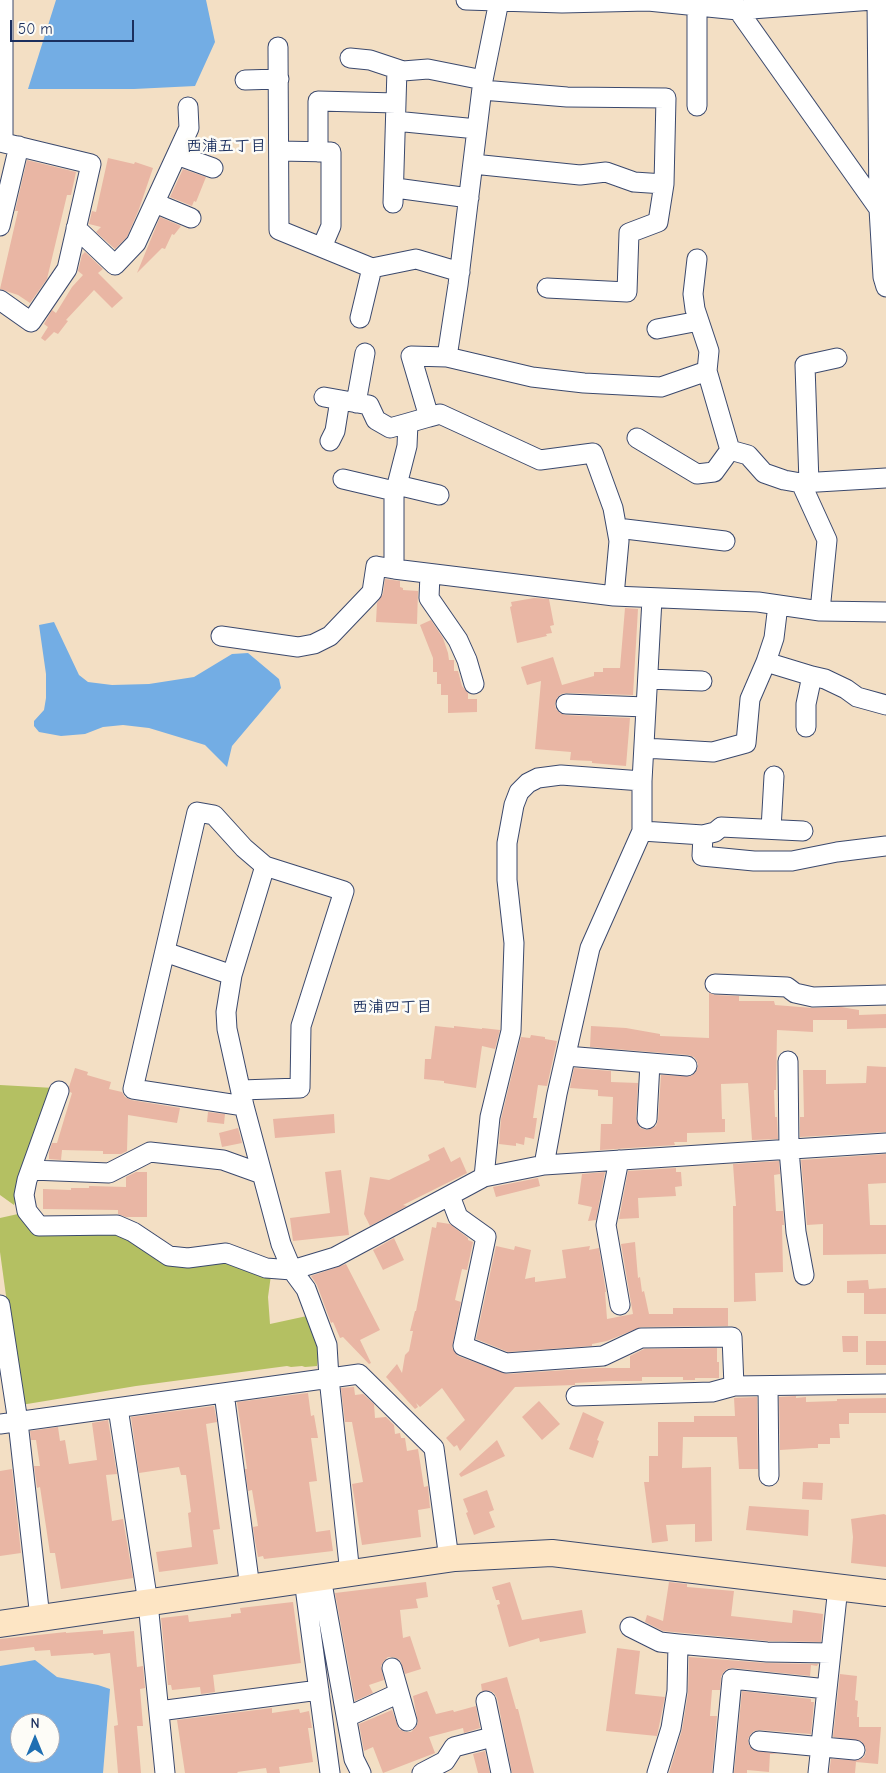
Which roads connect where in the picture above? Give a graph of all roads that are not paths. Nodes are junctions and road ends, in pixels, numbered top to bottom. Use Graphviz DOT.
graph roads {
  1 [pos="3,0"];
  2 [pos="466,0"];
  3 [pos="873,0"];
  4 [pos="877,0"];
  5 [pos="499,1"];
  6 [pos="562,1"];
  7 [pos="809,3"];
  8 [pos="734,5"];
  9 [pos="697,6"];
  10 [pos="278,47"];
  11 [pos="350,58"];
  12 [pos="397,69"];
  13 [pos="279,79"];
  14 [pos="245,80"];
  15 [pos="483,85"];
  16 [pos="396,103"];
  17 [pos="697,106"];
  18 [pos="188,107"];
  19 [pos="882,119"];
  20 [pos="405,122"];
  21 [pos="477,129"];
  22 [pos="7,143"];
  23 [pos="279,151"];
  24 [pos="318,152"];
  25 [pos="177,155"];
  26 [pos="473,164"];
  27 [pos="213,168"];
  28 [pos="664,184"];
  29 [pos="469,198"];
  30 [pos="155,203"];
  31 [pos="883,209"];
  32 [pos="191,218"];
  33 [pos="0,226"];
  34 [pos="76,228"];
  35 [pos="322,247"];
  36 [pos="697,259"];
  37 [pos="372,268"];
  38 [pos="460,272"];
  39 [pos="886,286"];
  40 [pos="547,288"];
  41 [pos="0,300"];
  42 [pos="360,318"];
  43 [pos="699,322"];
  44 [pos="657,329"];
  45 [pos="365,353"];
  46 [pos="447,357"];
  47 [pos="837,358"];
  48 [pos="707,371"];
  49 [pos="340,400"];
  50 [pos="429,417"];
  51 [pos="408,423"];
  52 [pos="637,438"];
  53 [pos="330,441"];
  54 [pos="730,450"];
  55 [pos="886,478"];
  56 [pos="343,479"];
  57 [pos="805,483"];
  58 [pos="395,488"];
  59 [pos="439,496"];
  60 [pos="617,528"];
  61 [pos="725,541"];
  62 [pos="394,569"];
  63 [pos="430,574"];
  64 [pos="614,596"];
  65 [pos="652,599"];
  66 [pos="778,605"];
  67 [pos="820,611"];
  68 [pos="886,612"];
  69 [pos="221,636"];
  70 [pos="766,662"];
  71 [pos="812,676"];
  72 [pos="648,679"];
  73 [pos="702,681"];
  74 [pos="474,684"];
  75 [pos="566,704"];
  76 [pos="886,705"];
  77 [pos="646,707"];
  78 [pos="806,727"];
  79 [pos="644,748"];
  80 [pos="774,776"];
  81 [pos="642,781"];
  82 [pos="771,829"];
  83 [pos="642,831"];
  84 [pos="803,831"];
  85 [pos="703,835"];
  86 [pos="886,846"];
  87 [pos="266,866"];
  88 [pos="165,952"];
  89 [pos="232,975"];
  90 [pos="715,984"];
  91 [pos="886,995"];
  92 [pos="566,1056"];
  93 [pos="788,1061"];
  94 [pos="650,1063"];
  95 [pos="687,1066"];
  96 [pos="59,1091"];
  97 [pos="242,1098"];
  98 [pos="647,1119"];
  99 [pos="886,1143"];
  100 [pos="789,1150"];
  101 [pos="619,1160"];
  102 [pos="544,1165"];
  103 [pos="31,1170"];
  104 [pos="262,1174"];
  105 [pos="484,1177"];
  106 [pos="450,1196"];
  107 [pos="292,1270"];
  108 [pos="804,1275"];
  109 [pos="620,1305"];
  110 [pos="0,1307"];
  111 [pos="329,1378"];
  112 [pos="886,1384"];
  113 [pos="734,1386"];
  114 [pos="768,1386"];
  115 [pos="224,1393"];
  116 [pos="576,1396"];
  117 [pos="118,1408"];
  118 [pos="9,1423"];
  119 [pos="769,1476"];
  120 [pos="449,1559"];
  121 [pos="350,1574"];
  122 [pos="312,1579"];
  123 [pos="838,1586"];
  124 [pos="250,1588"];
  125 [pos="886,1593"];
  126 [pos="148,1603"];
  127 [pos="40,1618"];
  128 [pos="0,1624"];
  129 [pos="630,1627"];
  130 [pos="678,1644"];
  131 [pos="831,1653"];
  132 [pos="392,1668"];
  133 [pos="827,1689"];
  134 [pos="319,1690"];
  135 [pos="399,1693"];
  136 [pos="486,1702"];
  137 [pos="159,1711"];
  138 [pos="346,1716"];
  139 [pos="407,1721"];
  140 [pos="492,1737"];
  141 [pos="759,1741"];
  142 [pos="821,1747"];
  143 [pos="855,1750"];
  144 [pos="166,1773"];
  145 [pos="330,1773"];
  146 [pos="361,1773"];
  147 [pos="422,1773"];
  148 [pos="501,1773"];
  149 [pos="657,1773"];
  150 [pos="723,1773"];
  151 [pos="818,1773"];
  1 -- 22 [label="street"];
  2 -- 5 [label="street"];
  3 -- 7 [label="street"];
  4 -- 19 [label="street"];
  5 -- 6 [label="street"];
  5 -- 15 [label="street"];
  6 -- 9 [label="street"];
  7 -- 8 [label="street"];
  8 -- 9 [label="street"];
  8 -- 31 [label="street"];
  9 -- 17 [label="street"];
  10 -- 13 [label="street"];
  11 -- 12 [label="street"];
  12 -- 15 [label="street"];
  12 -- 16 [label="street"];
  13 -- 14 [label="street"];
  13 -- 23 [label="street"];
  15 -- 21 [label="street"];
  15 -- 28 [label="street"];
  16 -- 24 [label="street"];
  16 -- 29 [label="street"];
  18 -- 25 [label="street"];
  19 -- 31 [label="street"];
  20 -- 21 [label="street"];
  21 -- 26 [label="street"];
  22 -- 33 [label="street"];
  22 -- 34 [label="street"];
  23 -- 24 [label="street"];
  23 -- 35 [label="street"];
  24 -- 35 [label="street"];
  25 -- 27 [label="street"];
  25 -- 30 [label="street"];
  26 -- 28 [label="street"];
  26 -- 29 [label="street"];
  28 -- 40 [label="street"];
  29 -- 38 [label="street"];
  30 -- 32 [label="street"];
  30 -- 34 [label="street"];
  31 -- 39 [label="street"];
  34 -- 41 [label="street"];
  35 -- 37 [label="street"];
  36 -- 43 [label="street"];
  37 -- 38 [label="street"];
  37 -- 42 [label="street"];
  38 -- 46 [label="street"];
  43 -- 44 [label="street"];
  43 -- 48 [label="street"];
  45 -- 49 [label="street"];
  46 -- 48 [label="street"];
  46 -- 50 [label="street"];
  47 -- 57 [label="street"];
  48 -- 54 [label="street"];
  49 -- 51 [label="street"];
  49 -- 53 [label="street"];
  50 -- 51 [label="street"];
  50 -- 60 [label="street"];
  51 -- 58 [label="street"];
  52 -- 54 [label="street"];
  54 -- 57 [label="street"];
  55 -- 57 [label="street"];
  56 -- 58 [label="street"];
  57 -- 67 [label="street"];
  58 -- 59 [label="street"];
  58 -- 62 [label="street"];
  60 -- 61 [label="street"];
  60 -- 64 [label="street"];
  62 -- 63 [label="street"];
  62 -- 69 [label="street"];
  63 -- 64 [label="street"];
  63 -- 74 [label="street"];
  64 -- 65 [label="street"];
  65 -- 66 [label="street"];
  65 -- 72 [label="street"];
  66 -- 67 [label="street"];
  66 -- 70 [label="street"];
  67 -- 68 [label="street"];
  70 -- 71 [label="street"];
  70 -- 79 [label="street"];
  71 -- 76 [label="street"];
  71 -- 78 [label="street"];
  72 -- 73 [label="street"];
  72 -- 77 [label="street"];
  75 -- 77 [label="street"];
  77 -- 79 [label="street"];
  79 -- 81 [label="street"];
  80 -- 82 [label="street"];
  81 -- 83 [label="street"];
  81 -- 105 [label="street"];
  82 -- 84 [label="street"];
  82 -- 85 [label="street"];
  83 -- 85 [label="street"];
  83 -- 92 [label="street"];
  85 -- 86 [label="street"];
  87 -- 88 [label="street"];
  87 -- 89 [label="street"];
  87 -- 97 [label="street"];
  88 -- 89 [label="street"];
  88 -- 97 [label="street"];
  89 -- 97 [label="street"];
  90 -- 91 [label="street"];
  92 -- 94 [label="street"];
  92 -- 102 [label="street"];
  93 -- 100 [label="street"];
  94 -- 95 [label="street"];
  94 -- 98 [label="street"];
  96 -- 103 [label="street"];
  97 -- 104 [label="street"];
  99 -- 100 [label="street"];
  100 -- 101 [label="street"];
  100 -- 108 [label="street"];
  101 -- 102 [label="street"];
  101 -- 109 [label="street"];
  102 -- 105 [label="street"];
  103 -- 104 [label="street"];
  103 -- 107 [label="street"];
  104 -- 107 [label="street"];
  105 -- 106 [label="street"];
  106 -- 107 [label="street"];
  106 -- 113 [label="street"];
  107 -- 111 [label="street"];
  110 -- 118 [label="street"];
  111 -- 115 [label="street"];
  111 -- 120 [label="street"];
  111 -- 121 [label="street"];
  112 -- 114 [label="street"];
  113 -- 114 [label="street"];
  113 -- 116 [label="street"];
  114 -- 119 [label="street"];
  115 -- 117 [label="street"];
  115 -- 124 [label="street"];
  117 -- 118 [label="street"];
  117 -- 126 [label="street"];
  118 -- 127 [label="street"];
  120 -- 121 [label="street"];
  120 -- 123 [label="street"];
  121 -- 122 [label="street"];
  122 -- 124 [label="street"];
  122 -- 134 [label="street"];
  122 -- 138 [label="street"];
  123 -- 125 [label="street"];
  123 -- 131 [label="street"];
  124 -- 126 [label="street"];
  126 -- 127 [label="street"];
  126 -- 137 [label="street"];
  127 -- 128 [label="street"];
  129 -- 130 [label="street"];
  130 -- 131 [label="street"];
  130 -- 149 [label="street"];
  131 -- 133 [label="street"];
  132 -- 135 [label="street"];
  133 -- 142 [label="street"];
  133 -- 150 [label="street"];
  134 -- 137 [label="street"];
  134 -- 145 [label="street"];
  135 -- 138 [label="street"];
  135 -- 139 [label="street"];
  136 -- 140 [label="street"];
  137 -- 144 [label="street"];
  138 -- 146 [label="street"];
  140 -- 147 [label="street"];
  140 -- 148 [label="street"];
  141 -- 142 [label="street"];
  142 -- 143 [label="street"];
  142 -- 151 [label="street"];
}
